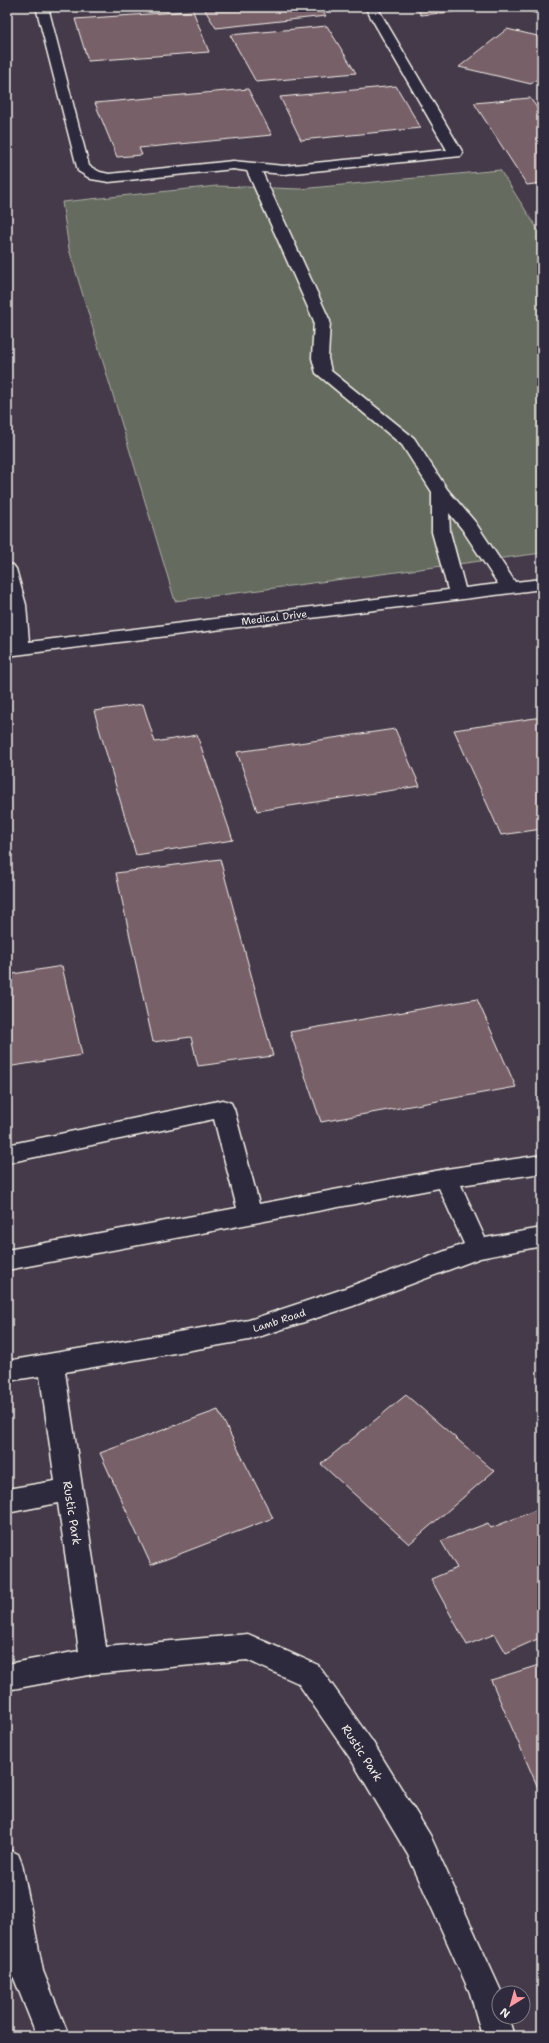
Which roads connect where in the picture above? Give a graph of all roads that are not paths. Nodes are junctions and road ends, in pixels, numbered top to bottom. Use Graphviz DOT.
graph roads {
  1 [pos="42,7"];
  2 [pos="371,7"];
  3 [pos="533,7"];
  4 [pos="542,10"];
  5 [pos="253,168"];
  6 [pos="440,492"];
  7 [pos="7,569"];
  8 [pos="542,584"];
  9 [pos="510,588"];
  10 [pos="458,594"];
  11 [pos="14,649"];
  12 [pos="7,1154"];
  13 [pos="542,1164"];
  14 [pos="446,1178"];
  15 [pos="250,1214"];
  16 [pos="542,1237"];
  17 [pos="478,1249"];
  18 [pos="7,1260"];
  19 [pos="51,1364"];
  20 [pos="7,1371"];
  21 [pos="69,1490"];
  22 [pos="7,1501"];
  23 [pos="94,1661"];
  24 [pos="7,1677"];
  25 [pos="7,1864"];
  26 [pos="53,2036"];
  27 [pos="498,2036"];
  1 -- 5 [label="street"];
  2 -- 5 [label="street"];
  3 -- 4 [label="street"];
  5 -- 6 [label="street"];
  6 -- 9 [label="street"];
  6 -- 10 [label="street"];
  7 -- 11 [label="street"];
  8 -- 9 [label="street, Medical Drive"];
  9 -- 10 [label="street, Medical Drive"];
  10 -- 11 [label="street, Medical Drive"];
  12 -- 15 [label="street"];
  13 -- 14 [label="street"];
  14 -- 15 [label="street"];
  14 -- 17 [label="street"];
  15 -- 18 [label="street"];
  16 -- 17 [label="street, Lamb Road"];
  17 -- 19 [label="street, Lamb Road"];
  19 -- 20 [label="street, Lamb Road"];
  19 -- 21 [label="street, Rustic Park"];
  21 -- 22 [label="street"];
  21 -- 23 [label="street, Rustic Park"];
  23 -- 24 [label="street, Rustic Park"];
  23 -- 27 [label="street, Rustic Park"];
  25 -- 26 [label="street"];
}
